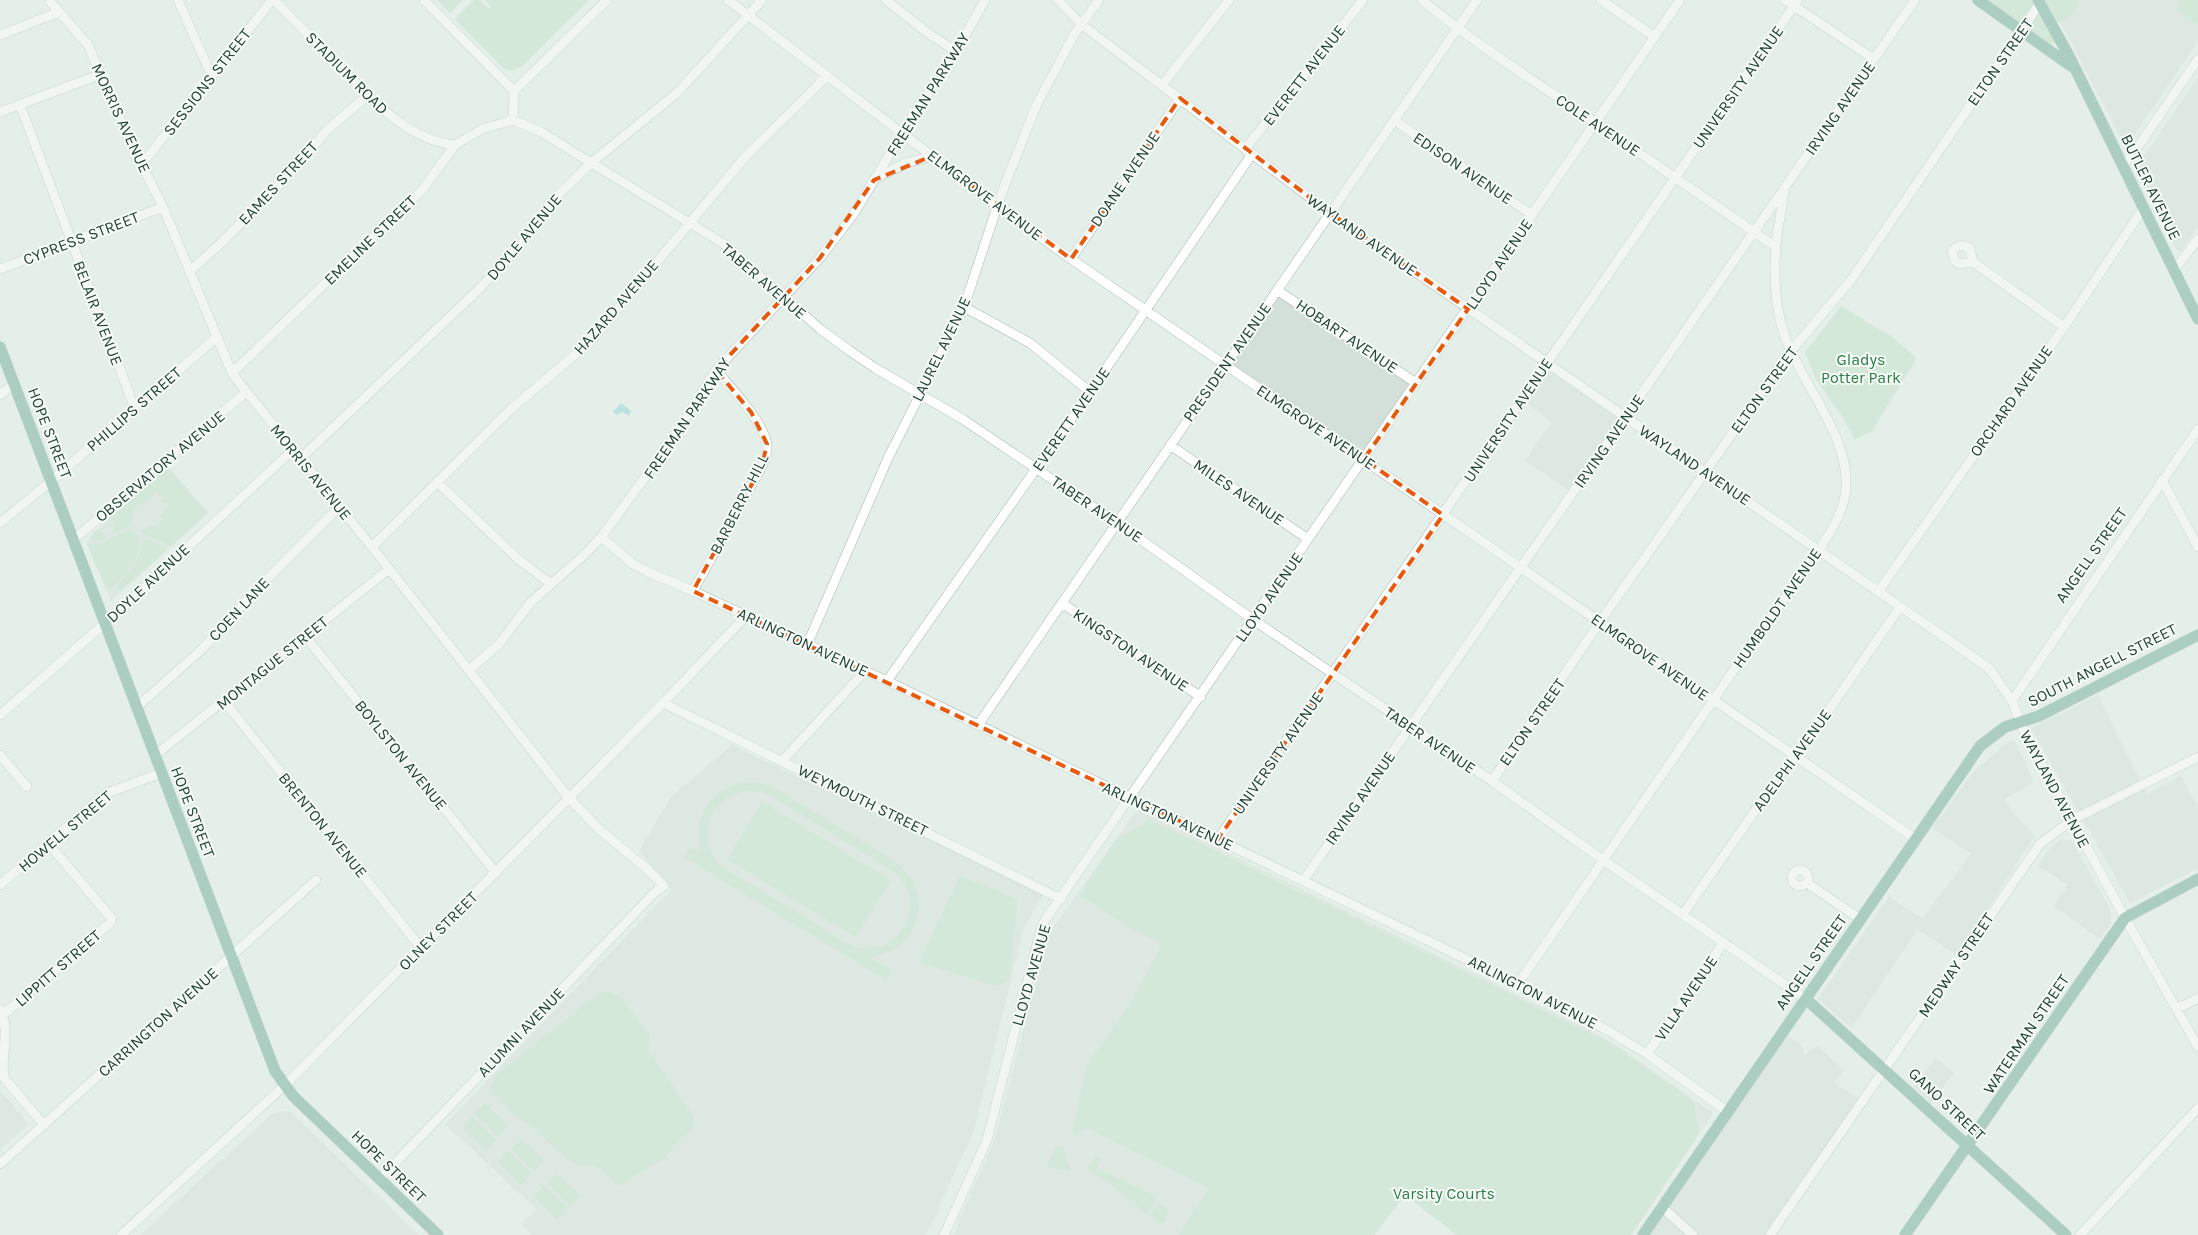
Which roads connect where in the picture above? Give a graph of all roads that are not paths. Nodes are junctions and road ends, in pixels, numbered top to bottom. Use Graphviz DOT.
graph roads {
  1 [pos="49,0"];
  2 [pos="178,0"];
  3 [pos="273,0"];
  4 [pos="424,0"];
  5 [pos="607,0"];
  6 [pos="728,0"];
  7 [pos="762,0"];
  8 [pos="886,0"];
  9 [pos="985,0"];
  10 [pos="1058,0"];
  11 [pos="1099,0"];
  12 [pos="1229,0"];
  13 [pos="1363,0"];
  14 [pos="1422,0"];
  15 [pos="1477,0"];
  16 [pos="1602,0"];
  17 [pos="1680,0"];
  18 [pos="1786,0"];
  19 [pos="1915,0"];
  20 [pos="1978,0"];
  21 [pos="2039,2"];
  22 [pos="1796,3"];
  23 [pos="59,12"];
  24 [pos="748,16"];
  25 [pos="1081,24"];
  26 [pos="1457,28"];
  27 [pos="2022,30"];
  28 [pos="0,35"];
  29 [pos="1655,37"];
  30 [pos="956,52"];
  31 [pos="1874,59"];
  32 [pos="2198,59"];
  33 [pos="2074,69"];
  34 [pos="100,74"];
  35 [pos="212,76"];
  36 [pos="828,76"];
  37 [pos="1162,85"];
  38 [pos="514,91"];
  39 [pos="367,96"];
  40 [pos="1180,98"];
  41 [pos="20,105"];
  42 [pos="0,112"];
  43 [pos="513,120"];
  44 [pos="1394,120"];
  45 [pos="1596,124"];
  46 [pos="902,133"];
  47 [pos="455,145"];
  48 [pos="1249,152"];
  49 [pos="932,156"];
  50 [pos="591,163"];
  51 [pos="142,164"];
  52 [pos="2122,165"];
  53 [pos="1676,177"];
  54 [pos="874,180"];
  55 [pos="1784,188"];
  56 [pos="997,206"];
  57 [pos="163,207"];
  58 [pos="2144,211"];
  59 [pos="1330,213"];
  60 [pos="1532,216"];
  61 [pos="688,223"];
  62 [pos="1754,231"];
  63 [pos="2198,239"];
  64 [pos="71,242"];
  65 [pos="1776,247"];
  66 [pos="1071,259"];
  67 [pos="1972,262"];
  68 [pos="0,269"];
  69 [pos="2174,270"];
  70 [pos="189,272"];
  71 [pos="1277,290"];
  72 [pos="784,297"];
  73 [pos="964,307"];
  74 [pos="1145,309"];
  75 [pos="1468,309"];
  76 [pos="2198,318"];
  77 [pos="2064,327"];
  78 [pos="217,337"];
  79 [pos="0,347"];
  80 [pos="1791,351"];
  81 [pos="1547,363"];
  82 [pos="1226,365"];
  83 [pos="716,370"];
  84 [pos="232,373"];
  85 [pos="1416,383"];
  86 [pos="14,384"];
  87 [pos="246,392"];
  88 [pos="1090,392"];
  89 [pos="920,393"];
  90 [pos="0,395"];
  91 [pos="135,409"];
  92 [pos="1625,417"];
  93 [pos="2198,429"];
  94 [pos="1170,445"];
  95 [pos="293,450"];
  96 [pos="300,459"];
  97 [pos="1364,459"];
  98 [pos="1037,468"];
  99 [pos="1706,472"];
  100 [pos="2162,480"];
  101 [pos="51,481"];
  102 [pos="437,482"];
  103 [pos="340,507"];
  104 [pos="1443,514"];
  105 [pos="0,523"];
  106 [pos="1117,523"];
  107 [pos="601,537"];
  108 [pos="1308,539"];
  109 [pos="73,540"];
  110 [pos="372,547"];
  111 [pos="2198,547"];
  112 [pos="1818,550"];
  113 [pos="1520,568"];
  114 [pos="389,569"];
  115 [pos="552,584"];
  116 [pos="693,591"];
  117 [pos="1878,592"];
  118 [pos="1062,602"];
  119 [pos="1900,607"];
  120 [pos="746,616"];
  121 [pos="1252,619"];
  122 [pos="1600,622"];
  123 [pos="105,624"];
  124 [pos="2198,635"];
  125 [pos="305,636"];
  126 [pos="807,645"];
  127 [pos="469,670"];
  128 [pos="865,672"];
  129 [pos="1333,674"];
  130 [pos="887,681"];
  131 [pos="1201,697"];
  132 [pos="1713,701"];
  133 [pos="2012,701"];
  134 [pos="224,702"];
  135 [pos="663,703"];
  136 [pos="136,708"];
  137 [pos="0,715"];
  138 [pos="2020,722"];
  139 [pos="978,724"];
  140 [pos="1410,727"];
  141 [pos="0,755"];
  142 [pos="154,756"];
  143 [pos="2198,756"];
  144 [pos="1795,757"];
  145 [pos="783,760"];
  146 [pos="161,773"];
  147 [pos="1492,780"];
  148 [pos="26,787"];
  149 [pos="569,798"];
  150 [pos="1130,798"];
  151 [pos="2072,820"];
  152 [pos="1218,839"];
  153 [pos="1916,839"];
  154 [pos="48,843"];
  155 [pos="1603,860"];
  156 [pos="496,873"];
  157 [pos="2198,879"];
  158 [pos="316,880"];
  159 [pos="1303,881"];
  160 [pos="1807,883"];
  161 [pos="0,885"];
  162 [pos="664,886"];
  163 [pos="1061,899"];
  164 [pos="1683,914"];
  165 [pos="2125,918"];
  166 [pos="1860,919"];
  167 [pos="1724,942"];
  168 [pos="421,948"];
  169 [pos="230,956"];
  170 [pos="1518,984"];
  171 [pos="2198,998"];
  172 [pos="1806,999"];
  173 [pos="2176,1009"];
  174 [pos="1,1012"];
  175 [pos="2198,1047"];
  176 [pos="1647,1054"];
  177 [pos="1886,1069"];
  178 [pos="284,1086"];
  179 [pos="2198,1108"];
  180 [pos="1728,1112"];
  181 [pos="44,1125"];
  182 [pos="1969,1146"];
  183 [pos="0,1164"];
  184 [pos="380,1179"];
  185 [pos="1662,1207"];
  186 [pos="120,1235"];
  187 [pos="438,1235"];
  188 [pos="944,1235"];
  189 [pos="1643,1235"];
  190 [pos="1693,1235"];
  191 [pos="1770,1235"];
  192 [pos="1905,1235"];
  193 [pos="2066,1235"];
  194 [pos="2080,1235"];
  1 -- 23 [label="street, MORRIS AVENUE"];
  2 -- 35 [label="street"];
  3 -- 35 [label="street, SESSIONS STREET"];
  3 -- 39 [label="street, STADIUM ROAD"];
  4 -- 38 [label="street"];
  5 -- 38 [label="street"];
  6 -- 24 [label="street, ELMGROVE AVENUE"];
  7 -- 24 [label="street, DOYLE AVENUE"];
  8 -- 30 [label="street"];
  9 -- 30 [label="street, FREEMAN PARKWAY"];
  10 -- 25 [label="street, WAYLAND AVENUE"];
  11 -- 25 [label="street, LAUREL AVENUE"];
  12 -- 37 [label="street"];
  13 -- 48 [label="street, EVERETT AVENUE"];
  14 -- 26 [label="street, COLE AVENUE"];
  15 -- 26 [label="street, PRESIDENT AVENUE"];
  16 -- 29 [label="street"];
  17 -- 29 [label="street, LLOYD AVENUE"];
  18 -- 22 [label="street"];
  19 -- 31 [label="street, IRVING AVENUE"];
  20 -- 27 [label="main road"];
  21 -- 27 [label="street, ELTON STREET"];
  21 -- 33 [label="main road, BUTLER AVENUE"];
  22 -- 31 [label="street"];
  22 -- 53 [label="street, UNIVERSITY AVENUE"];
  23 -- 28 [label="street"];
  23 -- 34 [label="street, MORRIS AVENUE"];
  24 -- 36 [label="street, ELMGROVE AVENUE"];
  24 -- 50 [label="street, DOYLE AVENUE"];
  25 -- 37 [label="street, WAYLAND AVENUE"];
  25 -- 56 [label="street, LAUREL AVENUE"];
  26 -- 44 [label="street, PRESIDENT AVENUE"];
  26 -- 45 [label="street, COLE AVENUE"];
  27 -- 33 [label="main road"];
  27 -- 80 [label="street, ELTON STREET"];
  29 -- 45 [label="street, LLOYD AVENUE"];
  30 -- 46 [label="street, FREEMAN PARKWAY"];
  31 -- 55 [label="street, IRVING AVENUE"];
  32 -- 52 [label="street"];
  33 -- 52 [label="main road, BUTLER AVENUE"];
  34 -- 41 [label="street"];
  34 -- 51 [label="street, MORRIS AVENUE"];
  35 -- 51 [label="street, SESSIONS STREET"];
  36 -- 46 [label="street, ELMGROVE AVENUE"];
  36 -- 61 [label="street, HAZARD AVENUE"];
  37 -- 40 [label="street, WAYLAND AVENUE"];
  38 -- 43 [label="street"];
  39 -- 47 [label="street, STADIUM ROAD"];
  39 -- 70 [label="street, EAMES STREET"];
  40 -- 48 [label="street, WAYLAND AVENUE"];
  40 -- 66 [label="street, DOANE AVENUE"];
  41 -- 42 [label="street"];
  41 -- 64 [label="street, BELAIR AVENUE"];
  43 -- 47 [label="street, EMELINE STREET"];
  43 -- 50 [label="street, TABER AVENUE"];
  44 -- 59 [label="street, PRESIDENT AVENUE"];
  44 -- 60 [label="street, EDISON AVENUE"];
  45 -- 53 [label="street, COLE AVENUE"];
  45 -- 60 [label="street, LLOYD AVENUE"];
  46 -- 49 [label="street, ELMGROVE AVENUE"];
  46 -- 54 [label="street, FREEMAN PARKWAY"];
  47 -- 84 [label="street, EMELINE STREET"];
  48 -- 59 [label="street, WAYLAND AVENUE"];
  48 -- 74 [label="street, EVERETT AVENUE"];
  49 -- 54 [label="street"];
  49 -- 56 [label="street, ELMGROVE AVENUE"];
  50 -- 61 [label="street, TABER AVENUE"];
  50 -- 96 [label="street, DOYLE AVENUE"];
  51 -- 57 [label="street, MORRIS AVENUE"];
  52 -- 58 [label="main road, BUTLER AVENUE"];
  53 -- 62 [label="street, COLE AVENUE"];
  53 -- 81 [label="street, UNIVERSITY AVENUE"];
  54 -- 72 [label="street, FREEMAN PARKWAY"];
  55 -- 62 [label="street, IRVING AVENUE"];
  55 -- 65 [label="street, HUMBOLDT AVENUE"];
  56 -- 66 [label="street, ELMGROVE AVENUE"];
  56 -- 73 [label="street, LAUREL AVENUE"];
  57 -- 64 [label="street, CYPRESS STREET"];
  57 -- 70 [label="street, MORRIS AVENUE"];
  58 -- 69 [label="main road, BUTLER AVENUE"];
  58 -- 77 [label="street, ORCHARD AVENUE"];
  59 -- 71 [label="street, PRESIDENT AVENUE"];
  59 -- 75 [label="street, WAYLAND AVENUE"];
  60 -- 75 [label="street, LLOYD AVENUE"];
  61 -- 72 [label="street, TABER AVENUE"];
  61 -- 102 [label="street, HAZARD AVENUE"];
  62 -- 65 [label="street, COLE AVENUE"];
  62 -- 92 [label="street, IRVING AVENUE"];
  63 -- 69 [label="street"];
  64 -- 68 [label="street, CYPRESS STREET"];
  64 -- 91 [label="street, BELAIR AVENUE"];
  65 -- 80 [label="street, HUMBOLDT AVENUE"];
  66 -- 74 [label="street, ELMGROVE AVENUE"];
  67 -- 77 [label="street"];
  69 -- 76 [label="main road, BUTLER AVENUE"];
  70 -- 78 [label="street, MORRIS AVENUE"];
  71 -- 82 [label="street, PRESIDENT AVENUE"];
  71 -- 85 [label="street, HOBART AVENUE"];
  72 -- 83 [label="street, FREEMAN PARKWAY"];
  72 -- 89 [label="street, TABER AVENUE"];
  73 -- 88 [label="street"];
  73 -- 89 [label="street, LAUREL AVENUE"];
  74 -- 82 [label="street, ELMGROVE AVENUE"];
  74 -- 88 [label="street, EVERETT AVENUE"];
  75 -- 81 [label="street, WAYLAND AVENUE"];
  75 -- 85 [label="street, LLOYD AVENUE"];
  77 -- 117 [label="street, ORCHARD AVENUE"];
  78 -- 84 [label="street, MORRIS AVENUE"];
  78 -- 91 [label="street, PHILLIPS STREET"];
  79 -- 86 [label="main road, HOPE STREET"];
  80 -- 99 [label="street, ELTON STREET"];
  80 -- 112 [label="street, HUMBOLDT AVENUE"];
  81 -- 92 [label="street, WAYLAND AVENUE"];
  81 -- 104 [label="street, UNIVERSITY AVENUE"];
  82 -- 94 [label="street, PRESIDENT AVENUE"];
  82 -- 97 [label="street, ELMGROVE AVENUE"];
  83 -- 107 [label="street, FREEMAN PARKWAY"];
  83 -- 116 [label="street, BARBERRY HILL"];
  84 -- 87 [label="street, MORRIS AVENUE"];
  85 -- 97 [label="street, LLOYD AVENUE"];
  86 -- 90 [label="street"];
  86 -- 101 [label="main road, HOPE STREET"];
  87 -- 95 [label="street, MORRIS AVENUE"];
  87 -- 109 [label="street, OBSERVATORY AVENUE"];
  88 -- 98 [label="street, EVERETT AVENUE"];
  89 -- 98 [label="street, TABER AVENUE"];
  89 -- 126 [label="street, LAUREL AVENUE"];
  91 -- 101 [label="street, PHILLIPS STREET"];
  92 -- 99 [label="street, WAYLAND AVENUE"];
  92 -- 113 [label="street, IRVING AVENUE"];
  93 -- 100 [label="street, ANGELL STREET"];
  94 -- 106 [label="street, PRESIDENT AVENUE"];
  94 -- 108 [label="street, MILES AVENUE"];
  95 -- 96 [label="street, MORRIS AVENUE"];
  95 -- 123 [label="street, DOYLE AVENUE"];
  96 -- 103 [label="street, MORRIS AVENUE"];
  97 -- 104 [label="street, ELMGROVE AVENUE"];
  97 -- 108 [label="street, LLOYD AVENUE"];
  98 -- 106 [label="street, TABER AVENUE"];
  98 -- 130 [label="street, EVERETT AVENUE"];
  99 -- 112 [label="street, WAYLAND AVENUE"];
  99 -- 122 [label="street, ELTON STREET"];
  100 -- 111 [label="street"];
  100 -- 133 [label="street, ANGELL STREET"];
  101 -- 105 [label="street, PHILLIPS STREET"];
  101 -- 109 [label="main road, HOPE STREET"];
  102 -- 110 [label="street, HAZARD AVENUE"];
  102 -- 115 [label="street"];
  103 -- 110 [label="street, MORRIS AVENUE"];
  103 -- 136 [label="street, COEN LANE"];
  104 -- 113 [label="street, ELMGROVE AVENUE"];
  104 -- 129 [label="street, UNIVERSITY AVENUE"];
  106 -- 118 [label="street, PRESIDENT AVENUE"];
  106 -- 121 [label="street, TABER AVENUE"];
  107 -- 115 [label="street, FREEMAN PARKWAY"];
  107 -- 116 [label="street, ARLINGTON AVENUE"];
  108 -- 121 [label="street, LLOYD AVENUE"];
  109 -- 123 [label="main road, HOPE STREET"];
  110 -- 114 [label="street, MORRIS AVENUE"];
  112 -- 117 [label="street, WAYLAND AVENUE"];
  112 -- 132 [label="street, HUMBOLDT AVENUE"];
  113 -- 122 [label="street, ELMGROVE AVENUE"];
  113 -- 140 [label="street, IRVING AVENUE"];
  114 -- 125 [label="street, MONTAGUE STREET"];
  114 -- 127 [label="street, MORRIS AVENUE"];
  115 -- 127 [label="street, FREEMAN PARKWAY"];
  116 -- 120 [label="street, ARLINGTON AVENUE"];
  117 -- 119 [label="street, WAYLAND AVENUE"];
  118 -- 131 [label="street, KINGSTON AVENUE"];
  118 -- 139 [label="street, PRESIDENT AVENUE"];
  119 -- 133 [label="street, WAYLAND AVENUE"];
  119 -- 144 [label="street, ADELPHI AVENUE"];
  120 -- 126 [label="street, ARLINGTON AVENUE"];
  120 -- 135 [label="street, OLNEY STREET"];
  121 -- 129 [label="street, TABER AVENUE"];
  121 -- 131 [label="street, LLOYD AVENUE"];
  122 -- 132 [label="street, ELMGROVE AVENUE"];
  122 -- 147 [label="street, ELTON STREET"];
  123 -- 136 [label="main road, HOPE STREET"];
  123 -- 137 [label="street, DOYLE AVENUE"];
  124 -- 138 [label="main road, SOUTH ANGELL STREET"];
  125 -- 134 [label="street, MONTAGUE STREET"];
  125 -- 156 [label="street, BOYLSTON AVENUE"];
  126 -- 128 [label="street, ARLINGTON AVENUE"];
  127 -- 149 [label="street, MORRIS AVENUE"];
  128 -- 130 [label="street, ARLINGTON AVENUE"];
  128 -- 145 [label="street"];
  129 -- 140 [label="street, TABER AVENUE"];
  129 -- 152 [label="street, UNIVERSITY AVENUE"];
  130 -- 139 [label="street, ARLINGTON AVENUE"];
  131 -- 150 [label="street, LLOYD AVENUE"];
  132 -- 144 [label="street, ELMGROVE AVENUE"];
  132 -- 155 [label="street, HUMBOLDT AVENUE"];
  133 -- 138 [label="street, WAYLAND AVENUE"];
  134 -- 142 [label="street, MONTAGUE STREET"];
  134 -- 168 [label="street, BRENTON AVENUE"];
  135 -- 145 [label="street, WEYMOUTH STREET"];
  135 -- 149 [label="street, OLNEY STREET"];
  136 -- 142 [label="main road, HOPE STREET"];
  138 -- 151 [label="street, WAYLAND AVENUE"];
  138 -- 153 [label="main road, ANGELL STREET"];
  139 -- 150 [label="street, ARLINGTON AVENUE"];
  140 -- 147 [label="street, TABER AVENUE"];
  140 -- 159 [label="street, IRVING AVENUE"];
  141 -- 148 [label="street"];
  142 -- 146 [label="main road, HOPE STREET"];
  143 -- 151 [label="street, MEDWAY STREET"];
  144 -- 153 [label="street, ELMGROVE AVENUE"];
  144 -- 164 [label="street, ADELPHI AVENUE"];
  145 -- 163 [label="street, WEYMOUTH STREET"];
  146 -- 154 [label="street, HOWELL STREET"];
  146 -- 169 [label="main road, HOPE STREET"];
  147 -- 155 [label="street, TABER AVENUE"];
  149 -- 156 [label="street, OLNEY STREET"];
  149 -- 162 [label="street, MORRIS AVENUE"];
  150 -- 152 [label="street, ARLINGTON AVENUE"];
  150 -- 163 [label="street, LLOYD AVENUE"];
  151 -- 165 [label="street, WAYLAND AVENUE"];
  151 -- 177 [label="street, MEDWAY STREET"];
  152 -- 159 [label="street, ARLINGTON AVENUE"];
  153 -- 166 [label="main road, ANGELL STREET"];
  154 -- 161 [label="street, HOWELL STREET"];
  154 -- 174 [label="street, LIPPITT STREET"];
  155 -- 164 [label="street, TABER AVENUE"];
  155 -- 170 [label="street, HUMBOLDT AVENUE"];
  156 -- 168 [label="street, OLNEY STREET"];
  157 -- 165 [label="main road, WATERMAN STREET"];
  158 -- 169 [label="street, CARRINGTON AVENUE"];
  159 -- 170 [label="street, ARLINGTON AVENUE"];
  160 -- 166 [label="street"];
  162 -- 184 [label="street, ALUMNI AVENUE"];
  163 -- 188 [label="street, LLOYD AVENUE"];
  164 -- 167 [label="street, TABER AVENUE"];
  165 -- 173 [label="street, WAYLAND AVENUE"];
  165 -- 182 [label="main road, WATERMAN STREET"];
  166 -- 172 [label="main road, ANGELL STREET"];
  167 -- 172 [label="street, TABER AVENUE"];
  167 -- 176 [label="street, VILLA AVENUE"];
  168 -- 178 [label="street, OLNEY STREET"];
  169 -- 178 [label="main road, HOPE STREET"];
  169 -- 181 [label="street, CARRINGTON AVENUE"];
  170 -- 176 [label="street, ARLINGTON AVENUE"];
  171 -- 173 [label="street"];
  172 -- 177 [label="main road, GANO STREET"];
  172 -- 180 [label="main road, ANGELL STREET"];
  173 -- 175 [label="street, WAYLAND AVENUE"];
  174 -- 181 [label="street"];
  176 -- 180 [label="street, ARLINGTON AVENUE"];
  177 -- 182 [label="main road, GANO STREET"];
  177 -- 191 [label="street, MEDWAY STREET"];
  178 -- 184 [label="main road, HOPE STREET"];
  178 -- 186 [label="street, OLNEY STREET"];
  179 -- 194 [label="street"];
  180 -- 185 [label="main road, ANGELL STREET"];
  181 -- 183 [label="street, CARRINGTON AVENUE"];
  182 -- 192 [label="main road, WATERMAN STREET"];
  182 -- 193 [label="main road, GANO STREET"];
  184 -- 187 [label="main road, HOPE STREET"];
  185 -- 189 [label="main road, ANGELL STREET"];
  185 -- 190 [label="street"];
}
